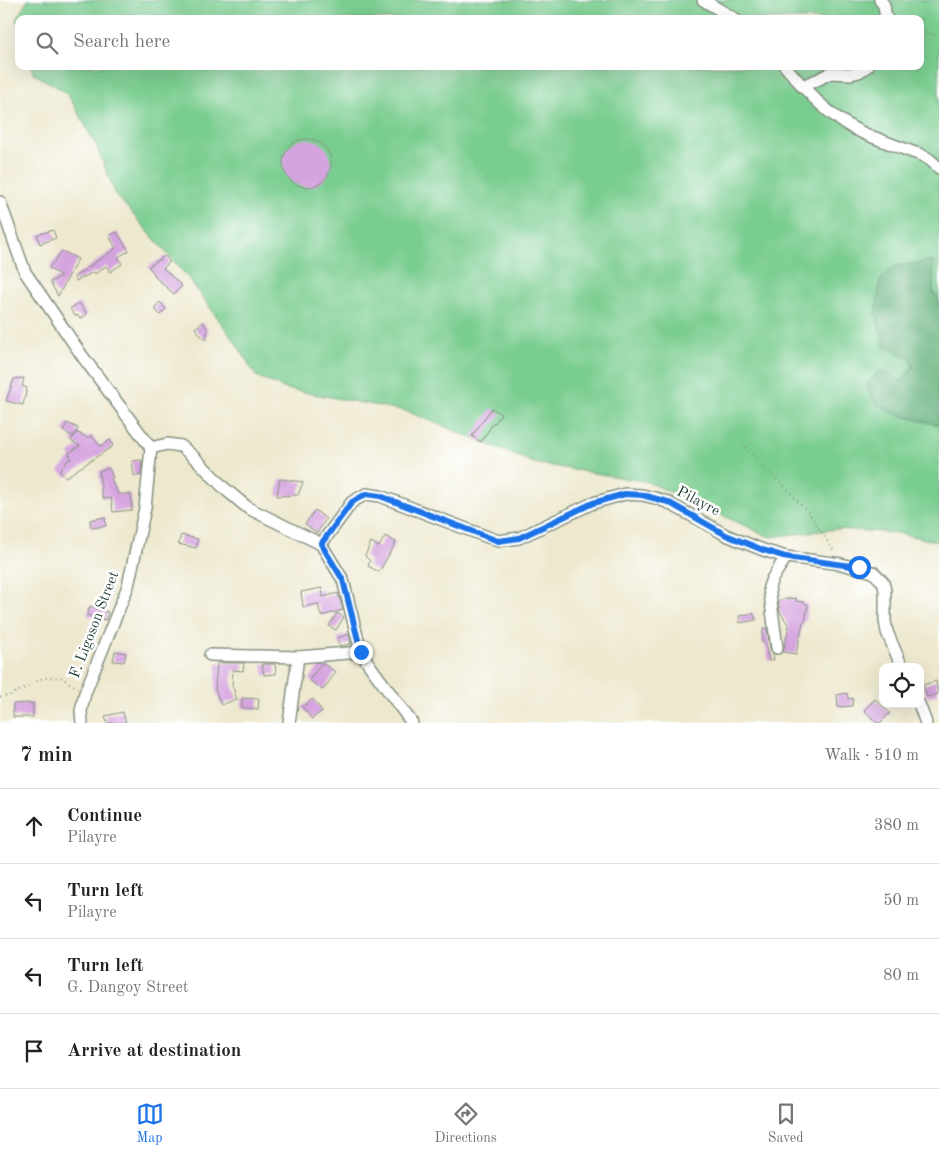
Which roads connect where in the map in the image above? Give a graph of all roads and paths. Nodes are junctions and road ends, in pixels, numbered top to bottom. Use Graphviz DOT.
graph roads {
  1 [pos="703,0"];
  2 [pos="880,0"];
  3 [pos="728,15"];
  4 [pos="885,15"];
  5 [pos="924,33"];
  6 [pos="939,35"];
  7 [pos="788,70"];
  8 [pos="862,70"];
  9 [pos="802,86"];
  10 [pos="939,168"];
  11 [pos="0,202"];
  12 [pos="742,443"];
  13 [pos="151,448"];
  14 [pos="321,544"];
  15 [pos="786,557"];
  16 [pos="841,564"];
  17 [pos="777,648"];
  18 [pos="361,652"];
  19 [pos="210,655"];
  20 [pos="298,657"];
  21 [pos="900,663"];
  22 [pos="85,693"];
  23 [pos="0,697"];
  24 [pos="920,708"];
  25 [pos="82,723"];
  26 [pos="288,723"];
  27 [pos="412,723"];
  28 [pos="926,723"];
  1 -- 3 [label="street"];
  2 -- 4 [label="street"];
  5 -- 6 [label="path"];
  7 -- 9 [label="street"];
  8 -- 9 [label="street"];
  9 -- 10 [label="street"];
  11 -- 13 [label="street"];
  12 -- 16 [label="path"];
  13 -- 14 [label="street"];
  13 -- 22 [label="street, F. Ligoson Street"];
  14 -- 15 [label="street, Pilayre"];
  14 -- 18 [label="street"];
  15 -- 16 [label="street, Pilayre"];
  15 -- 17 [label="street"];
  16 -- 21 [label="street, Pilayre"];
  18 -- 20 [label="street"];
  18 -- 27 [label="street"];
  19 -- 20 [label="street"];
  20 -- 26 [label="street"];
  22 -- 23 [label="path"];
  22 -- 25 [label="street, F. Ligoson Street"];
  24 -- 28 [label="street"];
}
